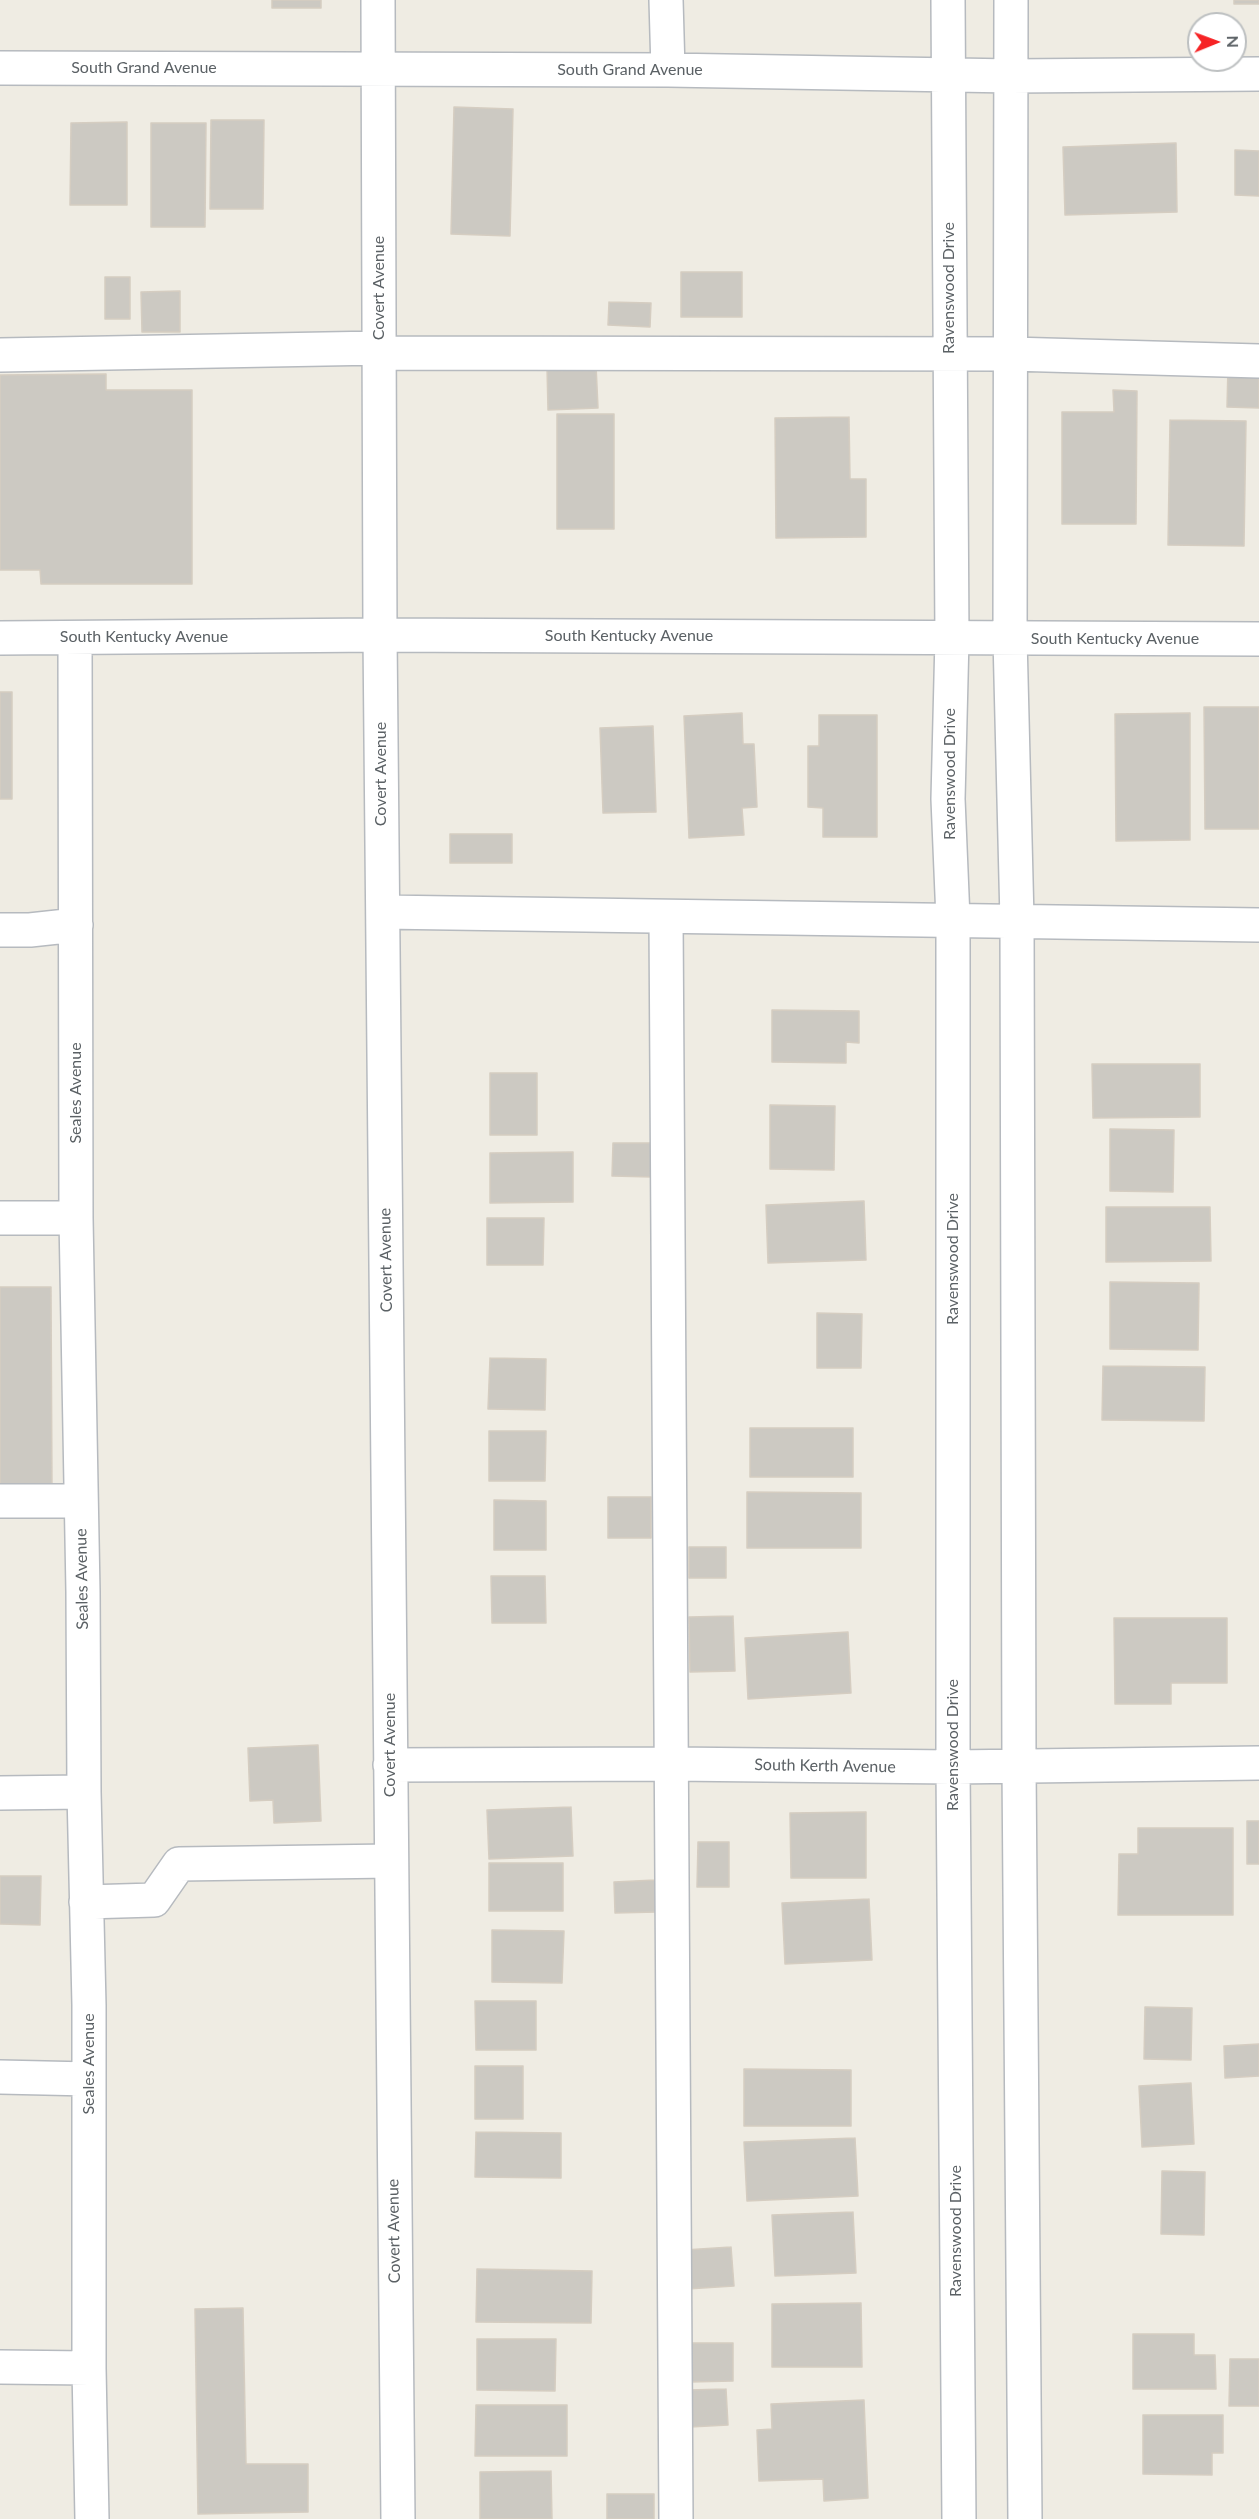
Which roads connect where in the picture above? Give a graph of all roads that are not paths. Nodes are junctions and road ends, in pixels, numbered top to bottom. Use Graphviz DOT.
graph roads {
  1 [pos="378,0"];
  2 [pos="666,0"];
  3 [pos="948,0"];
  4 [pos="1011,0"];
  5 [pos="0,68"];
  6 [pos="378,69"];
  7 [pos="668,70"];
  8 [pos="948,74"];
  9 [pos="1259,74"];
  10 [pos="1012,76"];
  11 [pos="379,351"];
  12 [pos="949,354"];
  13 [pos="1011,354"];
  14 [pos="0,355"];
  15 [pos="1259,361"];
  16 [pos="380,635"];
  17 [pos="0,638"];
  18 [pos="75,638"];
  19 [pos="952,638"];
  20 [pos="1010,638"];
  21 [pos="1259,639"];
  22 [pos="382,912"];
  23 [pos="666,917"];
  24 [pos="953,919"];
  25 [pos="1017,920"];
  26 [pos="76,925"];
  27 [pos="1259,925"];
  28 [pos="0,930"];
  29 [pos="0,1218"];
  30 [pos="76,1218"];
  31 [pos="81,1501"];
  32 [pos="0,1502"];
  33 [pos="1259,1763"];
  34 [pos="672,1764"];
  35 [pos="390,1765"];
  36 [pos="1019,1766"];
  37 [pos="953,1767"];
  38 [pos="84,1792"];
  39 [pos="0,1793"];
  40 [pos="391,1861"];
  41 [pos="86,1902"];
  42 [pos="0,2077"];
  43 [pos="89,2079"];
  44 [pos="0,2367"];
  45 [pos="89,2368"];
  46 [pos="92,2519"];
  47 [pos="398,2519"];
  48 [pos="676,2519"];
  49 [pos="958,2519"];
  50 [pos="1024,2519"];
  1 -- 6 [label="street, Covert Avenue"];
  2 -- 7 [label="street"];
  3 -- 8 [label="street, Ravenswood Drive"];
  4 -- 10 [label="street"];
  5 -- 6 [label="street, South Grand Avenue"];
  6 -- 7 [label="street, South Grand Avenue"];
  6 -- 11 [label="street, Covert Avenue"];
  7 -- 8 [label="street, South Grand Avenue"];
  8 -- 10 [label="street, South Grand Avenue"];
  8 -- 12 [label="street, Ravenswood Drive"];
  9 -- 10 [label="street, South Grand Avenue"];
  10 -- 13 [label="street"];
  11 -- 12 [label="street"];
  11 -- 14 [label="street"];
  11 -- 16 [label="street, Covert Avenue"];
  12 -- 13 [label="street"];
  12 -- 19 [label="street, Ravenswood Drive"];
  13 -- 15 [label="street"];
  13 -- 20 [label="street"];
  16 -- 18 [label="street, South Kentucky Avenue"];
  16 -- 19 [label="street, South Kentucky Avenue"];
  16 -- 22 [label="street, Covert Avenue"];
  17 -- 18 [label="street, South Kentucky Avenue"];
  18 -- 26 [label="street, Seales Avenue"];
  19 -- 20 [label="street, South Kentucky Avenue"];
  19 -- 24 [label="street, Ravenswood Drive"];
  20 -- 21 [label="street, South Kentucky Avenue"];
  20 -- 25 [label="street"];
  22 -- 23 [label="street"];
  22 -- 35 [label="street, Covert Avenue"];
  23 -- 24 [label="street"];
  23 -- 34 [label="street"];
  24 -- 25 [label="street"];
  24 -- 37 [label="street, Ravenswood Drive"];
  25 -- 27 [label="street"];
  25 -- 36 [label="street"];
  26 -- 28 [label="street"];
  26 -- 30 [label="street, Seales Avenue"];
  29 -- 30 [label="street"];
  30 -- 31 [label="street, Seales Avenue"];
  31 -- 32 [label="street"];
  31 -- 38 [label="street, Seales Avenue"];
  33 -- 36 [label="street, South Kerth Avenue"];
  34 -- 35 [label="street, South Kerth Avenue"];
  34 -- 37 [label="street, South Kerth Avenue"];
  34 -- 48 [label="street"];
  35 -- 40 [label="street, Covert Avenue"];
  36 -- 37 [label="street, South Kerth Avenue"];
  36 -- 50 [label="street"];
  37 -- 49 [label="street, Ravenswood Drive"];
  38 -- 39 [label="street"];
  38 -- 41 [label="street, Seales Avenue"];
  40 -- 41 [label="street"];
  40 -- 47 [label="street, Covert Avenue"];
  41 -- 43 [label="street, Seales Avenue"];
  42 -- 43 [label="street"];
  43 -- 45 [label="street, Seales Avenue"];
  44 -- 45 [label="street"];
  45 -- 46 [label="street, Seales Avenue"];
}
